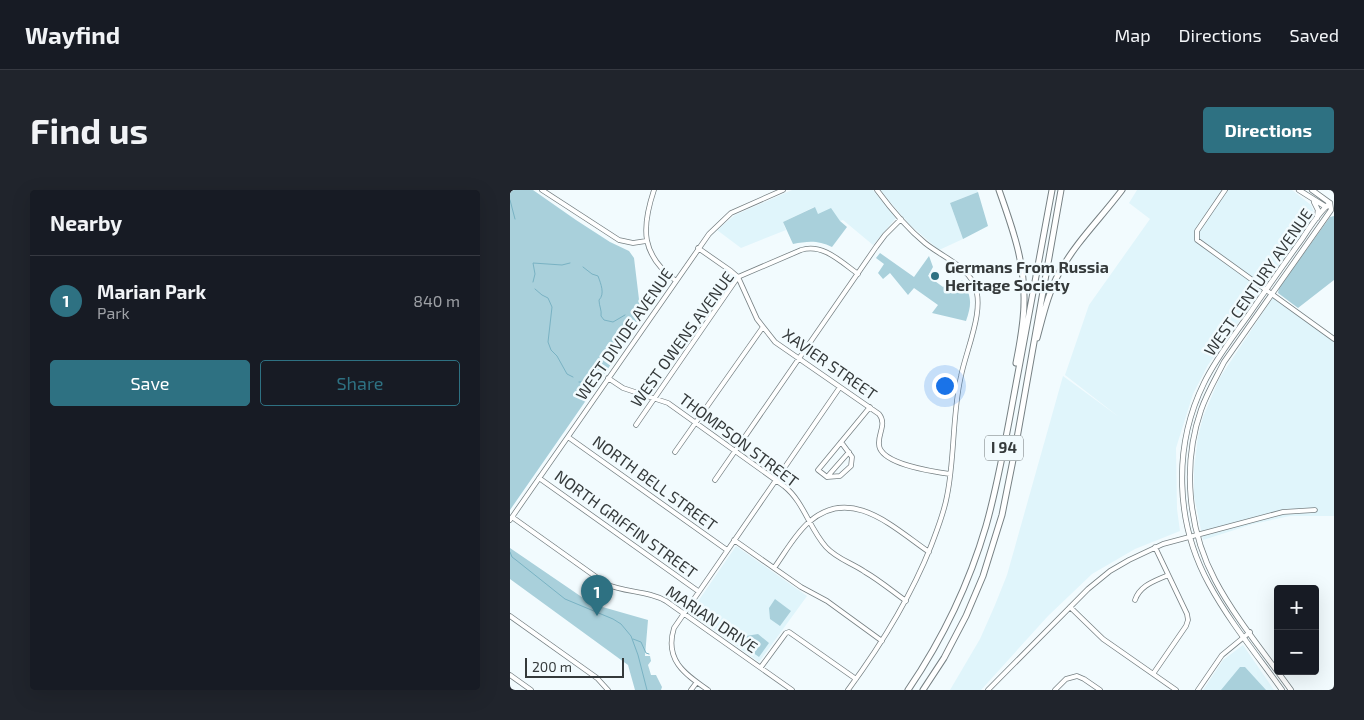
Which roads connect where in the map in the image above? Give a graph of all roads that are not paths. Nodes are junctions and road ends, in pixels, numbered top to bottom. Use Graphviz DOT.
graph roads {
  1 [pos="542,190"];
  2 [pos="654,190"];
  3 [pos="783,190"];
  4 [pos="877,190"];
  5 [pos="999,190"];
  6 [pos="1052,190"];
  7 [pos="1061,190"];
  8 [pos="1122,190"];
  9 [pos="1225,190"];
  10 [pos="1299,190"];
  11 [pos="1312,190"];
  12 [pos="1305,194"];
  13 [pos="1331,208"];
  14 [pos="902,220"];
  15 [pos="1316,220"];
  16 [pos="646,241"];
  17 [pos="698,248"];
  18 [pos="858,274"];
  19 [pos="738,277"];
  20 [pos="676,281"];
  21 [pos="1266,289"];
  22 [pos="1272,294"];
  23 [pos="762,327"];
  24 [pos="1334,339"];
  25 [pos="799,358"];
  26 [pos="1030,365"];
  27 [pos="608,378"];
  28 [pos="840,387"];
  29 [pos="655,397"];
  30 [pos="870,407"];
  31 [pos="696,422"];
  32 [pos="636,425"];
  33 [pos="568,437"];
  34 [pos="842,442"];
  35 [pos="735,451"];
  36 [pos="675,452"];
  37 [pos="849,452"];
  38 [pos="1000,467"];
  39 [pos="950,474"];
  40 [pos="827,477"];
  41 [pos="539,478"];
  42 [pos="715,480"];
  43 [pos="776,480"];
  44 [pos="1315,510"];
  45 [pos="511,519"];
  46 [pos="810,521"];
  47 [pos="1197,535"];
  48 [pos="1190,536"];
  49 [pos="734,540"];
  50 [pos="1156,547"];
  51 [pos="727,550"];
  52 [pos="929,552"];
  53 [pos="774,568"];
  54 [pos="1168,575"];
  55 [pos="698,591"];
  56 [pos="1134,600"];
  57 [pos="906,601"];
  58 [pos="1070,607"];
  59 [pos="684,612"];
  60 [pos="510,616"];
  61 [pos="1250,632"];
  62 [pos="1244,637"];
  63 [pos="882,641"];
  64 [pos="761,667"];
  65 [pos="1153,674"];
  66 [pos="510,675"];
  67 [pos="856,679"];
  68 [pos="697,682"];
  69 [pos="531,690"];
  70 [pos="608,690"];
  71 [pos="691,690"];
  72 [pos="708,690"];
  73 [pos="792,690"];
  74 [pos="848,690"];
  75 [pos="908,690"];
  76 [pos="923,690"];
  77 [pos="988,690"];
  78 [pos="1055,690"];
  79 [pos="1100,690"];
  80 [pos="1176,690"];
  81 [pos="1198,690"];
  82 [pos="1282,690"];
  83 [pos="1291,690"];
  1 -- 16 [label="street"];
  2 -- 16 [label="street"];
  3 -- 17 [label="street, WEST DIVIDE AVENUE"];
  4 -- 14 [label="street"];
  5 -- 38 [label="highway"];
  6 -- 38 [label="highway, I 94"];
  7 -- 26 [label="highway, I 94"];
  8 -- 26 [label="highway"];
  9 -- 21 [label="street"];
  10 -- 12 [label="main road"];
  11 -- 13 [label="main road"];
  12 -- 13 [label="main road"];
  12 -- 15 [label="main road"];
  13 -- 15 [label="main road, WEST CENTURY AVENUE"];
  13 -- 22 [label="main road, WEST CENTURY AVENUE"];
  14 -- 18 [label="street"];
  14 -- 39 [label="street"];
  15 -- 21 [label="main road, WEST CENTURY AVENUE"];
  16 -- 20 [label="street"];
  17 -- 19 [label="street, XAVIER STREET"];
  17 -- 20 [label="street, WEST DIVIDE AVENUE"];
  18 -- 19 [label="street, WEST OWENS AVENUE"];
  18 -- 25 [label="street"];
  19 -- 23 [label="street, XAVIER STREET"];
  19 -- 29 [label="street, WEST OWENS AVENUE"];
  20 -- 27 [label="street, WEST DIVIDE AVENUE"];
  21 -- 22 [label="street"];
  21 -- 48 [label="main road, WEST CENTURY AVENUE"];
  22 -- 24 [label="street"];
  22 -- 47 [label="main road, WEST CENTURY AVENUE"];
  23 -- 25 [label="street, XAVIER STREET"];
  23 -- 31 [label="street"];
  25 -- 28 [label="street, XAVIER STREET"];
  25 -- 35 [label="street"];
  26 -- 76 [label="highway, I 94"];
  27 -- 29 [label="street, THOMPSON STREET"];
  27 -- 33 [label="street, WEST DIVIDE AVENUE"];
  28 -- 30 [label="street, XAVIER STREET"];
  28 -- 43 [label="street"];
  29 -- 31 [label="street, THOMPSON STREET"];
  29 -- 32 [label="street, WEST OWENS AVENUE"];
  30 -- 34 [label="street"];
  30 -- 39 [label="street, XAVIER STREET"];
  31 -- 35 [label="street, THOMPSON STREET"];
  31 -- 36 [label="street"];
  33 -- 41 [label="street, WEST DIVIDE AVENUE"];
  33 -- 51 [label="street, NORTH BELL STREET"];
  34 -- 37 [label="street"];
  34 -- 40 [label="street"];
  35 -- 42 [label="street"];
  35 -- 43 [label="street, THOMPSON STREET"];
  37 -- 40 [label="street"];
  37 -- 40 [label="street"];
  38 -- 75 [label="highway, I 94"];
  39 -- 52 [label="street"];
  41 -- 45 [label="street, WEST DIVIDE AVENUE"];
  41 -- 55 [label="street, NORTH GRIFFIN STREET"];
  43 -- 46 [label="street, THOMPSON STREET"];
  43 -- 49 [label="street"];
  44 -- 47 [label="street"];
  45 -- 59 [label="street, MARIAN DRIVE"];
  46 -- 52 [label="street"];
  46 -- 53 [label="street"];
  46 -- 57 [label="street, THOMPSON STREET"];
  47 -- 48 [label="street"];
  47 -- 61 [label="main road, WEST CENTURY AVENUE"];
  48 -- 50 [label="street"];
  48 -- 62 [label="main road, WEST CENTURY AVENUE"];
  49 -- 51 [label="street"];
  49 -- 53 [label="street, NORTH BELL STREET"];
  50 -- 54 [label="street"];
  50 -- 58 [label="street"];
  51 -- 55 [label="street"];
  52 -- 57 [label="street"];
  53 -- 63 [label="street, NORTH BELL STREET"];
  54 -- 56 [label="street"];
  54 -- 65 [label="street"];
  55 -- 59 [label="street"];
  57 -- 63 [label="street"];
  58 -- 65 [label="street"];
  58 -- 77 [label="street"];
  59 -- 64 [label="street, MARIAN DRIVE"];
  59 -- 68 [label="street"];
  60 -- 70 [label="street"];
  61 -- 62 [label="street"];
  61 -- 83 [label="main road, WEST CENTURY AVENUE"];
  62 -- 81 [label="street"];
  62 -- 82 [label="main road, WEST CENTURY AVENUE"];
  63 -- 67 [label="street"];
  64 -- 67 [label="street"];
  64 -- 73 [label="street, MARIAN DRIVE"];
  65 -- 80 [label="street"];
  66 -- 69 [label="street"];
  67 -- 74 [label="street"];
  68 -- 71 [label="street"];
  68 -- 72 [label="street"];
  78 -- 79 [label="street"];
}
